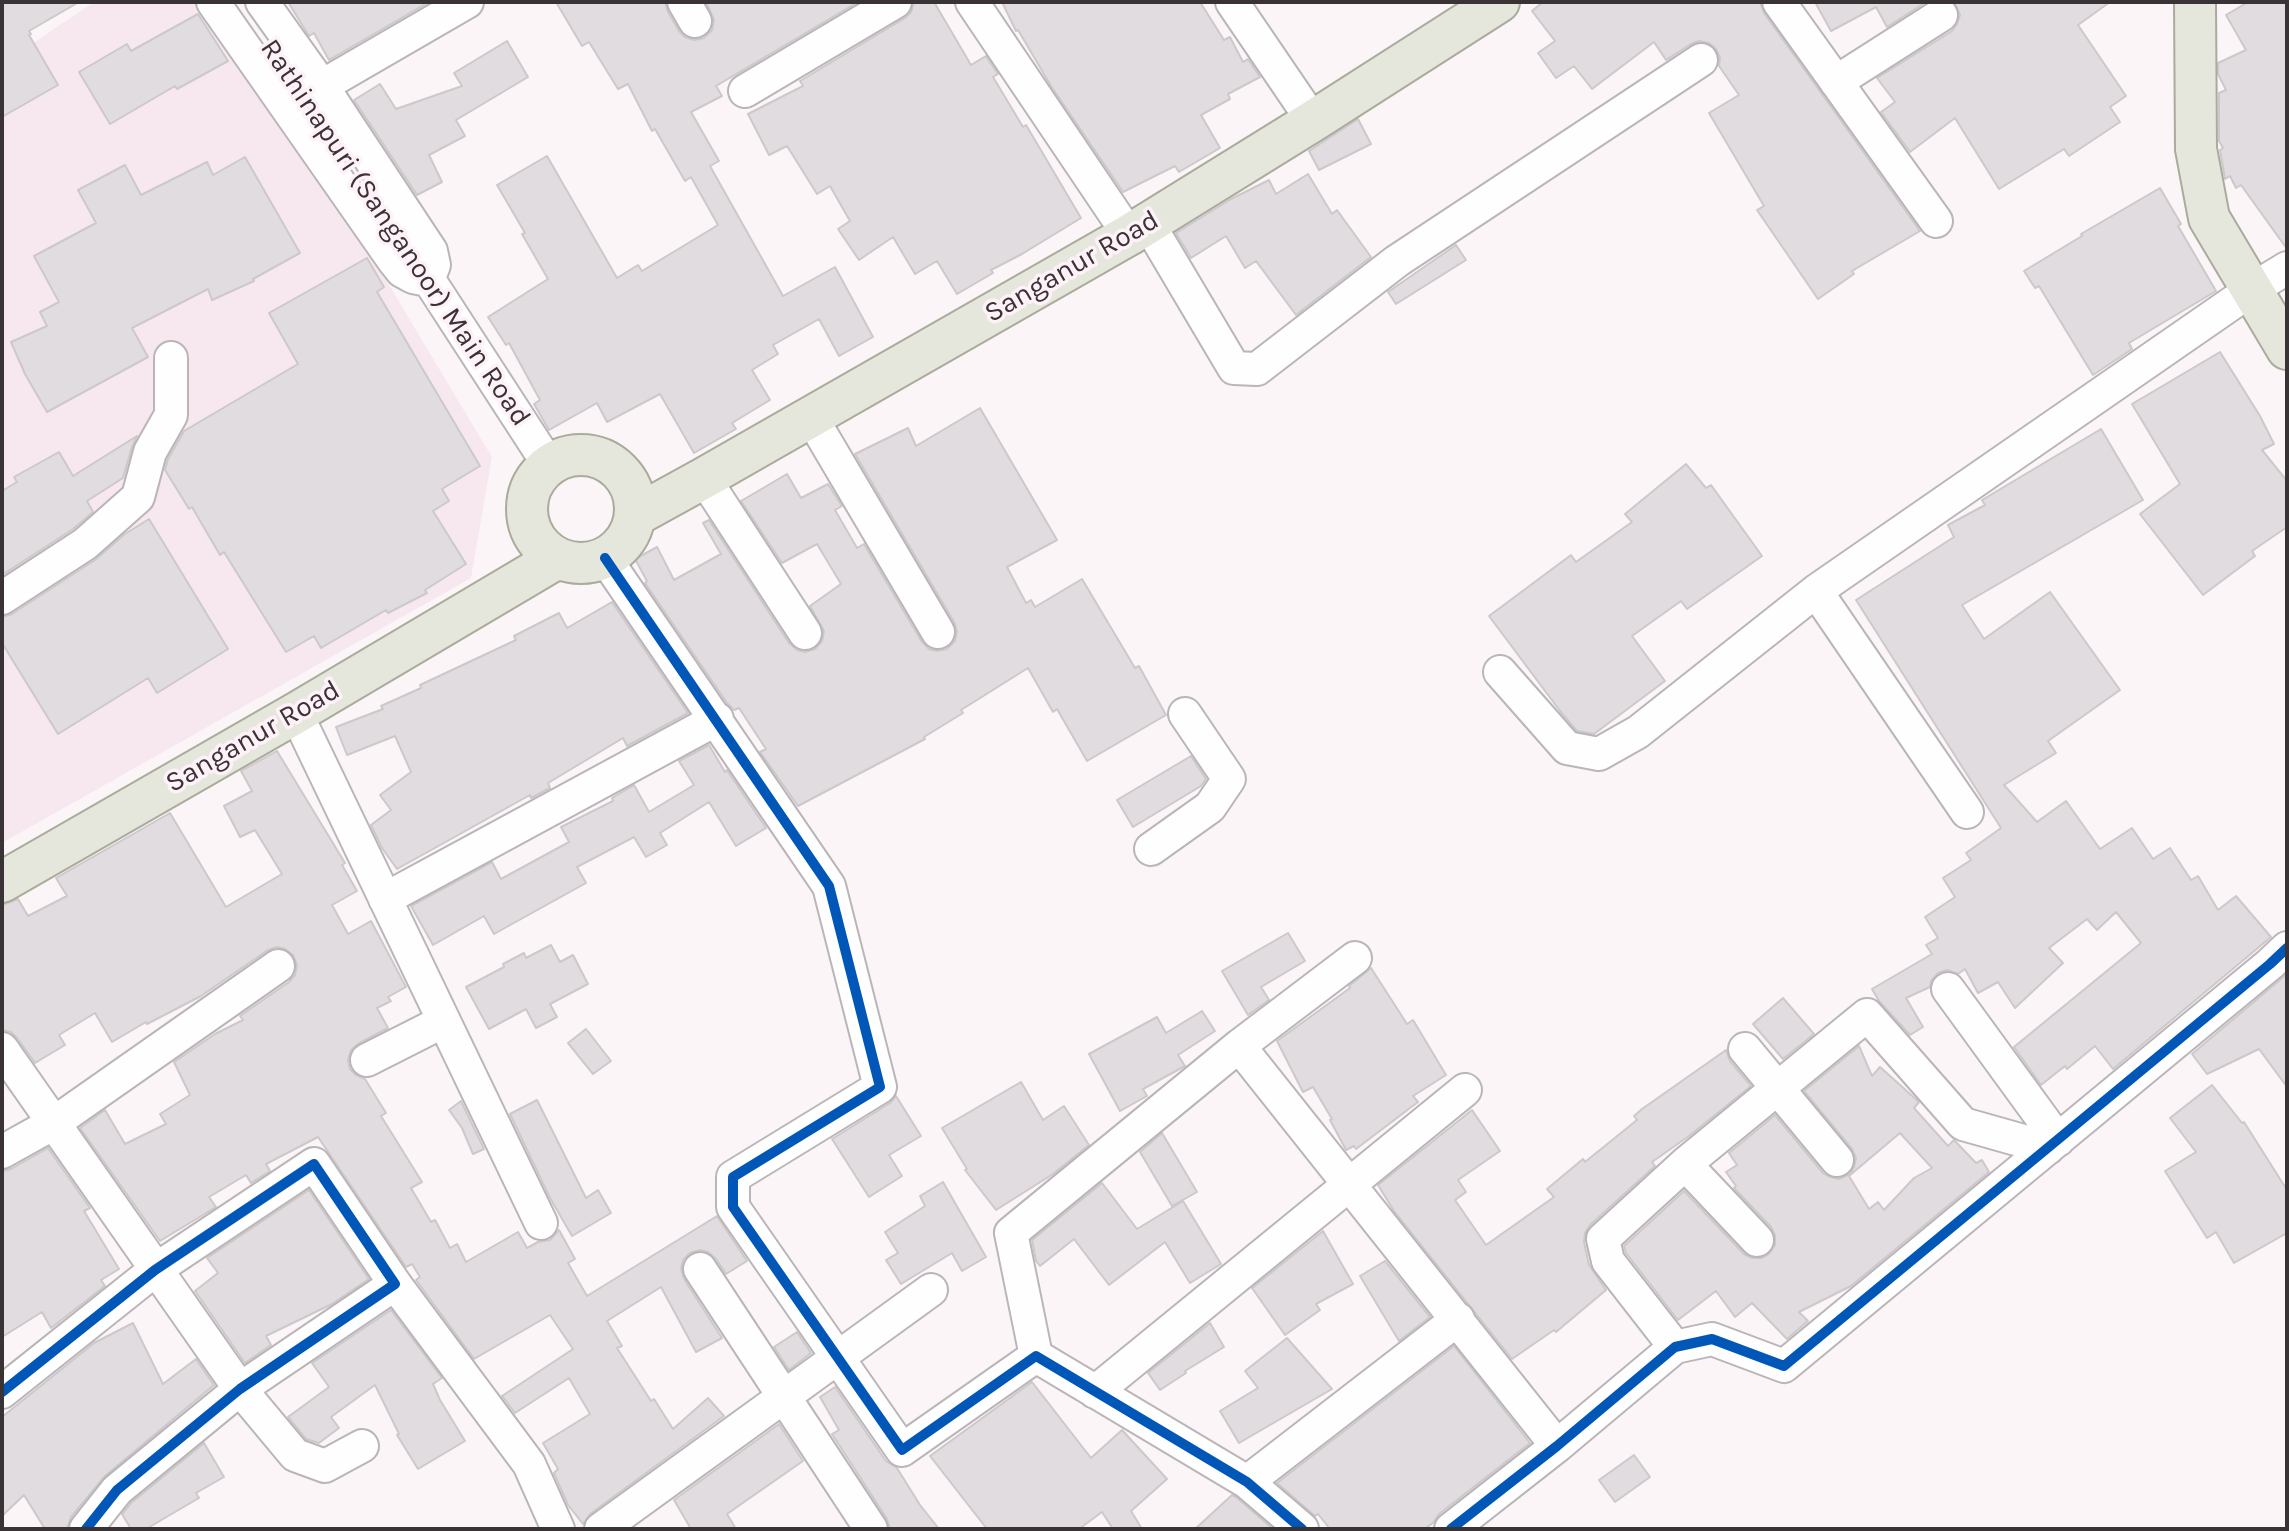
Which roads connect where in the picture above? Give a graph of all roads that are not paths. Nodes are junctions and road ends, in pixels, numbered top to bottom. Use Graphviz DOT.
graph roads {
  1 [pos="213,2"];
  2 [pos="239,2"];
  3 [pos="262,2"];
  4 [pos="467,2"];
  5 [pos="895,2"];
  6 [pos="972,2"];
  7 [pos="1232,2"];
  8 [pos="1499,2"];
  9 [pos="1779,2"];
  10 [pos="2195,2"];
  11 [pos="1941,15"];
  12 [pos="1701,60"];
  13 [pos="1836,82"];
  14 [pos="322,86"];
  15 [pos="745,91"];
  16 [pos="1313,121"];
  17 [pos="1936,221"];
  18 [pos="1138,229"];
  19 [pos="2287,268"];
  20 [pos="422,270"];
  21 [pos="2251,290"];
  22 [pos="2287,349"];
  23 [pos="171,358"];
  24 [pos="811,417"];
  25 [pos="549,465"];
  26 [pos="616,468"];
  27 [pos="696,483"];
  28 [pos="527,512"];
  29 [pos="635,516"];
  30 [pos="605,558"];
  31 [pos="556,559"];
  32 [pos="503,590"];
  33 [pos="1816,591"];
  34 [pos="2,598"];
  35 [pos="938,632"];
  36 [pos="805,633"];
  37 [pos="1500,672"];
  38 [pos="296,713"];
  39 [pos="1185,714"];
  40 [pos="717,719"];
  41 [pos="1967,812"];
  42 [pos="1151,849"];
  43 [pos="2,882"];
  44 [pos="385,899"];
  45 [pos="2287,948"];
  46 [pos="1355,958"];
  47 [pos="278,966"];
  48 [pos="1948,989"];
  49 [pos="444,1021"];
  50 [pos="1239,1046"];
  51 [pos="2,1049"];
  52 [pos="1745,1049"];
  53 [pos="367,1060"];
  54 [pos="1778,1088"];
  55 [pos="1465,1090"];
  56 [pos="54,1123"];
  57 [pos="2053,1144"];
  58 [pos="2,1152"];
  59 [pos="1837,1160"];
  60 [pos="1685,1164"];
  61 [pos="1349,1183"];
  62 [pos="541,1223"];
  63 [pos="1757,1240"];
  64 [pos="700,1269"];
  65 [pos="155,1270"];
  66 [pos="395,1284"];
  67 [pos="931,1290"];
  68 [pos="1458,1319"];
  69 [pos="1675,1347"];
  70 [pos="1036,1356"];
  71 [pos="839,1359"];
  72 [pos="240,1389"];
  73 [pos="2,1392"];
  74 [pos="1095,1392"];
  75 [pos="783,1396"];
  76 [pos="362,1446"];
  77 [pos="1557,1446"];
  78 [pos="1247,1482"];
  79 [pos="86,1529"];
  80 [pos="558,1529"];
  81 [pos="601,1529"];
  82 [pos="871,1529"];
  83 [pos="1302,1529"];
  84 [pos="1451,1529"];
  1 -- 20 [label="street"];
  2 -- 20 [label="street, Rathinapuri (Sanganoor) Main Road"];
  3 -- 14 [label="street"];
  4 -- 14 [label="street"];
  5 -- 15 [label="street"];
  6 -- 18 [label="street"];
  7 -- 16 [label="street"];
  8 -- 16 [label="main road, Sanganur Road"];
  9 -- 13 [label="street"];
  10 -- 21 [label="main road"];
  11 -- 13 [label="street"];
  12 -- 18 [label="street"];
  13 -- 17 [label="street"];
  14 -- 20 [label="street"];
  16 -- 18 [label="main road, Sanganur Road"];
  18 -- 24 [label="main road, Sanganur Road"];
  19 -- 21 [label="street"];
  20 -- 25 [label="street, Rathinapuri (Sanganoor) Main Road"];
  21 -- 22 [label="main road"];
  21 -- 33 [label="street"];
  23 -- 34 [label="street"];
  24 -- 27 [label="main road, Sanganur Road"];
  24 -- 35 [label="street"];
  25 -- 26 [label="main road"];
  25 -- 28 [label="main road"];
  26 -- 27 [label="main road"];
  26 -- 29 [label="main road"];
  27 -- 29 [label="main road, Sanganur Road"];
  27 -- 36 [label="street"];
  28 -- 31 [label="main road"];
  28 -- 32 [label="main road"];
  29 -- 30 [label="main road"];
  30 -- 31 [label="main road"];
  30 -- 40 [label="street"];
  31 -- 32 [label="main road, Sanganur Road"];
  32 -- 38 [label="main road, Sanganur Road"];
  33 -- 37 [label="street"];
  33 -- 41 [label="street"];
  38 -- 43 [label="main road, Sanganur Road"];
  38 -- 44 [label="street"];
  39 -- 42 [label="street"];
  40 -- 44 [label="street"];
  40 -- 71 [label="street"];
  44 -- 49 [label="street"];
  45 -- 57 [label="street"];
  46 -- 50 [label="street"];
  47 -- 56 [label="street"];
  48 -- 57 [label="street"];
  49 -- 53 [label="street"];
  49 -- 62 [label="street"];
  50 -- 61 [label="street"];
  50 -- 70 [label="street"];
  51 -- 56 [label="street"];
  52 -- 54 [label="street"];
  54 -- 57 [label="street"];
  54 -- 59 [label="street"];
  54 -- 60 [label="street"];
  55 -- 61 [label="street"];
  56 -- 58 [label="street"];
  56 -- 65 [label="street"];
  57 -- 69 [label="street"];
  60 -- 63 [label="street"];
  60 -- 69 [label="street"];
  61 -- 68 [label="street"];
  61 -- 74 [label="street"];
  64 -- 75 [label="street"];
  65 -- 66 [label="street"];
  65 -- 72 [label="street"];
  65 -- 73 [label="street"];
  66 -- 72 [label="street"];
  66 -- 80 [label="street"];
  67 -- 71 [label="street"];
  68 -- 77 [label="street"];
  68 -- 78 [label="street"];
  69 -- 77 [label="street"];
  70 -- 71 [label="street"];
  70 -- 74 [label="street"];
  71 -- 75 [label="street"];
  72 -- 76 [label="street"];
  72 -- 79 [label="street"];
  74 -- 78 [label="street"];
  75 -- 81 [label="street"];
  75 -- 82 [label="street"];
  77 -- 84 [label="street"];
  78 -- 83 [label="street"];
}
